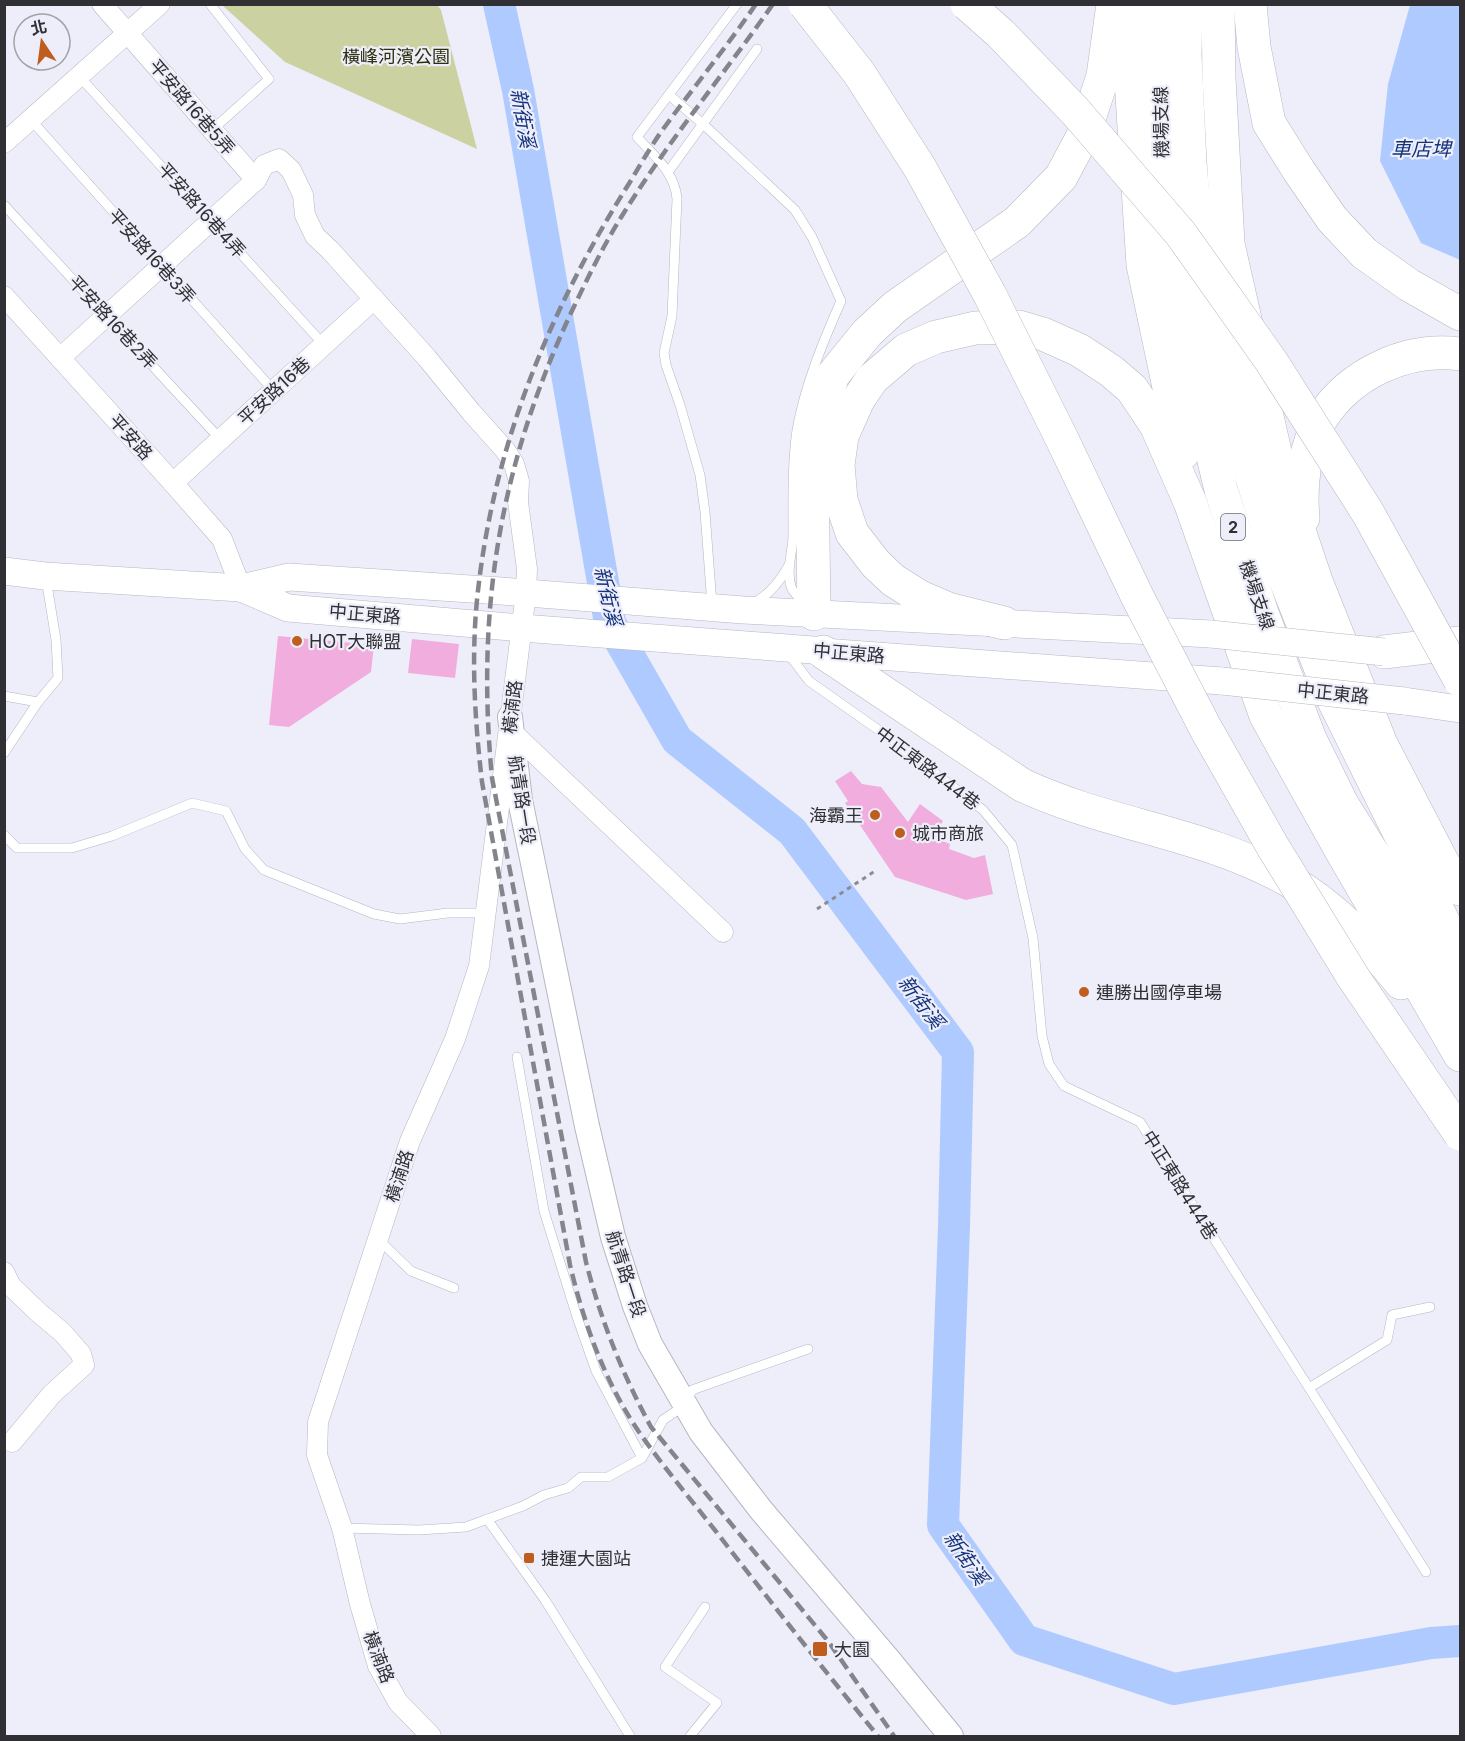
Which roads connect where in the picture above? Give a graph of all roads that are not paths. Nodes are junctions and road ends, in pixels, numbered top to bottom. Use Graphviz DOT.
graph roads {
  1 [pos="102,4"];
  2 [pos="160,4"];
  3 [pos="210,4"];
  4 [pos="737,4"];
  5 [pos="805,4"];
  6 [pos="967,4"];
  7 [pos="1113,4"];
  8 [pos="1131,4"];
  9 [pos="1159,4"];
  10 [pos="1186,4"];
  11 [pos="1218,4"];
  12 [pos="1250,4"];
  13 [pos="127,34"];
  14 [pos="757,49"];
  15 [pos="80,76"];
  16 [pos="669,95"];
  17 [pos="31,120"];
  18 [pos="703,124"];
  19 [pos="212,130"];
  20 [pos="4,143"];
  21 [pos="668,172"];
  22 [pos="256,180"];
  23 [pos="4,205"];
  24 [pos="211,221"];
  25 [pos="162,266"];
  26 [pos="4,296"];
  27 [pos="374,299"];
  28 [pos="1461,315"];
  29 [pos="107,316"];
  30 [pos="324,345"];
  31 [pos="1461,354"];
  32 [pos="60,358"];
  33 [pos="274,391"];
  34 [pos="221,440"];
  35 [pos="173,483"];
  36 [pos="1206,548"];
  37 [pos="1306,553"];
  38 [pos="790,563"];
  39 [pos="4,571"];
  40 [pos="45,576"];
  41 [pos="241,588"];
  42 [pos="526,593"];
  43 [pos="712,607"];
  44 [pos="742,610"];
  45 [pos="814,614"];
  46 [pos="1004,623"];
  47 [pos="522,628"];
  48 [pos="1461,643"];
  49 [pos="784,648"];
  50 [pos="818,651"];
  51 [pos="1384,652"];
  52 [pos="1461,664"];
  53 [pos="1461,680"];
  54 [pos="4,696"];
  55 [pos="38,702"];
  56 [pos="1461,709"];
  57 [pos="511,724"];
  58 [pos="4,753"];
  59 [pos="4,835"];
  60 [pos="1461,889"];
  61 [pos="484,913"];
  62 [pos="723,932"];
  63 [pos="1461,956"];
  64 [pos="1461,1005"];
  65 [pos="1461,1055"];
  66 [pos="517,1056"];
  67 [pos="1461,1063"];
  68 [pos="1461,1134"];
  69 [pos="378,1239"];
  70 [pos="4,1272"];
  71 [pos="454,1288"];
  72 [pos="1430,1307"];
  73 [pos="808,1349"];
  74 [pos="1309,1388"];
  75 [pos="685,1405"];
  76 [pos="12,1442"];
  77 [pos="642,1458"];
  78 [pos="487,1520"];
  79 [pos="342,1528"];
  80 [pos="1426,1572"];
  81 [pos="705,1607"];
  82 [pos="431,1737"];
  83 [pos="630,1737"];
  84 [pos="690,1737"];
  85 [pos="951,1737"];
  1 -- 13 [label="street, 平安路16巷5弄"];
  2 -- 13 [label="street"];
  3 -- 19 [label="lane"];
  4 -- 16 [label="lane"];
  5 -- 68 [label="highway, bridge"];
  6 -- 53 [label="highway, bridge"];
  7 -- 45 [label="highway"];
  8 -- 36 [label="highway"];
  9 -- 64 [label="highway, 機場支線 / 2"];
  10 -- 63 [label="highway, 機場支線 / 2"];
  11 -- 37 [label="highway"];
  12 -- 28 [label="highway"];
  13 -- 15 [label="street"];
  13 -- 19 [label="street, 平安路16巷5弄"];
  14 -- 18 [label="lane"];
  15 -- 17 [label="street"];
  15 -- 24 [label="lane, 平安路16巷4弄"];
  16 -- 18 [label="lane"];
  16 -- 21 [label="lane"];
  17 -- 20 [label="street"];
  17 -- 25 [label="lane, 平安路16巷3弄"];
  18 -- 21 [label="lane"];
  18 -- 38 [label="lane"];
  19 -- 22 [label="street, 平安路16巷5弄"];
  21 -- 43 [label="lane"];
  22 -- 24 [label="street"];
  22 -- 27 [label="street, 橫湳路"];
  23 -- 29 [label="lane, 平安路16巷2弄"];
  24 -- 25 [label="street"];
  24 -- 30 [label="lane, 平安路16巷4弄"];
  25 -- 29 [label="street"];
  25 -- 33 [label="lane, 平安路16巷3弄"];
  26 -- 32 [label="street, 平安路"];
  27 -- 30 [label="street, 平安路16巷"];
  27 -- 42 [label="street, 橫湳路"];
  29 -- 32 [label="street"];
  29 -- 34 [label="lane, 平安路16巷2弄"];
  30 -- 33 [label="street, 平安路16巷"];
  31 -- 37 [label="highway"];
  32 -- 35 [label="street, 平安路"];
  33 -- 34 [label="street, 平安路16巷"];
  34 -- 35 [label="street, 平安路16巷"];
  35 -- 41 [label="street, 平安路"];
  36 -- 46 [label="highway"];
  36 -- 65 [label="highway"];
  37 -- 60 [label="highway"];
  38 -- 44 [label="lane"];
  38 -- 45 [label="lane"];
  39 -- 40 [label="main road, 中正東路"];
  40 -- 41 [label="main road, 中正東路"];
  40 -- 55 [label="lane"];
  41 -- 42 [label="main road, 中正東路"];
  41 -- 47 [label="main road, 中正東路"];
  42 -- 43 [label="main road, 中正東路"];
  42 -- 47 [label="street, 橫湳路"];
  43 -- 44 [label="main road, 中正東路"];
  44 -- 45 [label="main road, 中正東路"];
  45 -- 46 [label="main road, 中正東路"];
  45 -- 50 [label="main road"];
  46 -- 51 [label="main road, 中正東路, bridge"];
  47 -- 49 [label="main road, 中正東路"];
  47 -- 57 [label="street, 橫湳路"];
  48 -- 51 [label="highway"];
  49 -- 50 [label="main road, 中正東路"];
  49 -- 74 [label="lane, 中正東路444巷"];
  50 -- 56 [label="main road, 中正東路, bridge"];
  50 -- 67 [label="highway"];
  51 -- 52 [label="main road, 中正東路"];
  54 -- 55 [label="lane"];
  55 -- 58 [label="lane"];
  57 -- 61 [label="street, 橫湳路"];
  57 -- 62 [label="street"];
  57 -- 75 [label="street, 航青路一段"];
  59 -- 61 [label="lane"];
  61 -- 69 [label="street, 橫湳路"];
  66 -- 77 [label="lane"];
  69 -- 71 [label="lane"];
  69 -- 79 [label="street, 橫湳路"];
  70 -- 76 [label="street"];
  72 -- 74 [label="lane"];
  73 -- 75 [label="lane"];
  74 -- 80 [label="lane, 中正東路444巷"];
  75 -- 77 [label="lane"];
  75 -- 85 [label="street, 航青路一段"];
  77 -- 78 [label="lane"];
  78 -- 79 [label="lane"];
  78 -- 83 [label="lane"];
  79 -- 82 [label="street, 橫湳路"];
  81 -- 84 [label="lane"];
}
